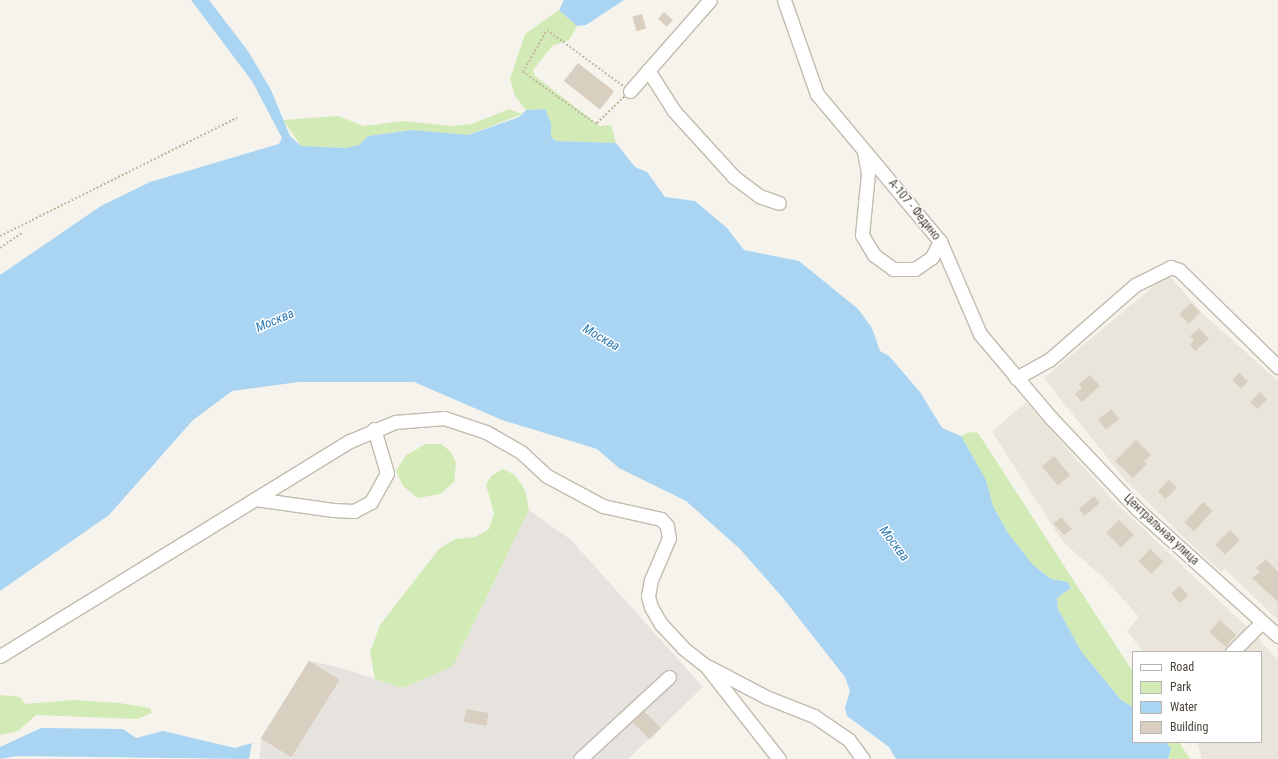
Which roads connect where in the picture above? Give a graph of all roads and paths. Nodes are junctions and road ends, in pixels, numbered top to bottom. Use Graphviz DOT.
graph roads {
  1 [pos="710,0"];
  2 [pos="784,0"];
  3 [pos="648,70"];
  4 [pos="630,91"];
  5 [pos="237,118"];
  6 [pos="864,149"];
  7 [pos="779,203"];
  8 [pos="22,233"];
  9 [pos="0,236"];
  10 [pos="940,241"];
  11 [pos="0,248"];
  12 [pos="1278,367"];
  13 [pos="1016,378"];
  14 [pos="1051,418"];
  15 [pos="374,429"];
  16 [pos="255,499"];
  17 [pos="1262,622"];
  18 [pos="1278,636"];
  19 [pos="1233,651"];
  20 [pos="0,656"];
  21 [pos="706,666"];
  22 [pos="669,677"];
  23 [pos="580,759"];
  24 [pos="778,759"];
  25 [pos="863,759"];
  1 -- 3 [label="street"];
  2 -- 6 [label="street, А-107 - Федино"];
  3 -- 4 [label="street"];
  3 -- 7 [label="street"];
  4 -- 4 [label="path"];
  5 -- 9 [label="path"];
  6 -- 10 [label="street, А-107 - Федино"];
  6 -- 10 [label="street"];
  8 -- 11 [label="path"];
  10 -- 13 [label="street, А-107 - Федино"];
  12 -- 13 [label="street"];
  13 -- 14 [label="street, А-107 - Федино"];
  14 -- 17 [label="street, Центральная улица"];
  15 -- 16 [label="street"];
  15 -- 16 [label="street"];
  15 -- 21 [label="street"];
  16 -- 20 [label="street"];
  17 -- 18 [label="street, Центральная улица"];
  17 -- 19 [label="street"];
  21 -- 24 [label="street"];
  21 -- 25 [label="street"];
  22 -- 23 [label="street"];
}
